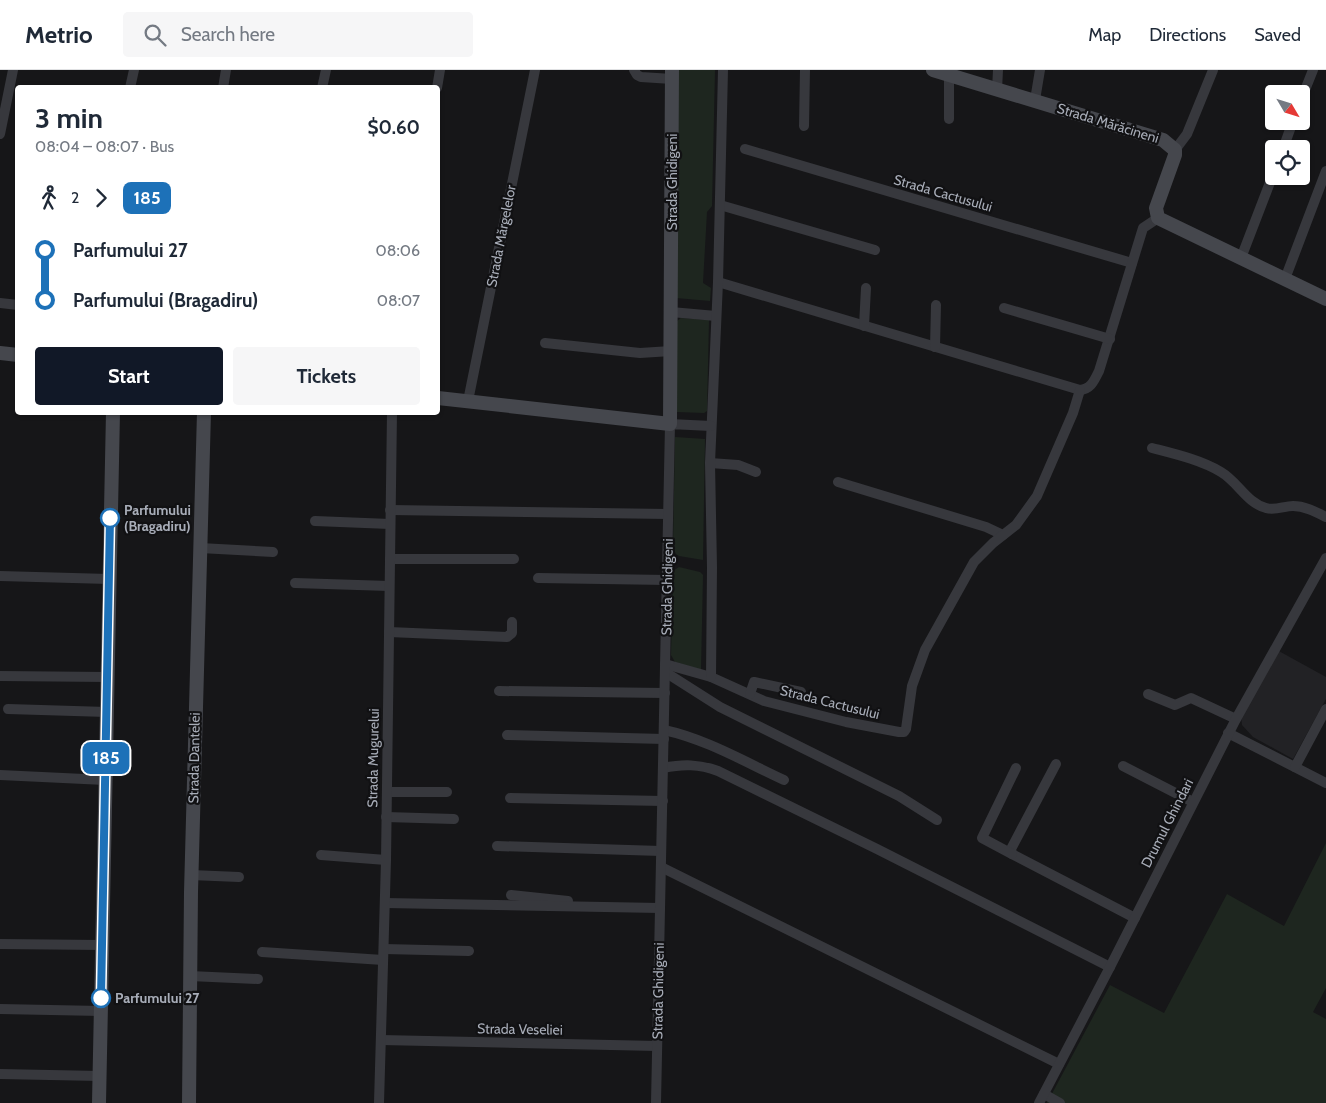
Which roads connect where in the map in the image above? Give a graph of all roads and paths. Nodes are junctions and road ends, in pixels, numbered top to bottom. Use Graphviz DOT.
graph roads {
  1 [pos="13,70"];
  2 [pos="134,70"];
  3 [pos="226,70"];
  4 [pos="326,70"];
  5 [pos="440,70"];
  6 [pos="535,70"];
  7 [pos="634,70"];
  8 [pos="723,70"];
  9 [pos="805,70"];
  10 [pos="933,70"];
  11 [pos="998,70"];
  12 [pos="1040,70"];
  13 [pos="1213,70"];
  14 [pos="1312,70"];
  15 [pos="672,75"];
  16 [pos="949,75"];
  17 [pos="131,85"];
  18 [pos="224,85"];
  19 [pos="323,85"];
  20 [pos="437,85"];
  21 [pos="1306,85"];
  22 [pos="997,90"];
  23 [pos="1035,100"];
  24 [pos="949,119"];
  25 [pos="804,126"];
  26 [pos="0,134"];
  27 [pos="745,148"];
  28 [pos="1175,150"];
  29 [pos="1326,170"];
  30 [pos="1269,185"];
  31 [pos="720,205"];
  32 [pos="1158,218"];
  33 [pos="875,250"];
  34 [pos="1241,258"];
  35 [pos="1132,263"];
  36 [pos="1285,279"];
  37 [pos="718,282"];
  38 [pos="866,288"];
  39 [pos="1326,299"];
  40 [pos="0,303"];
  41 [pos="15,305"];
  42 [pos="936,305"];
  43 [pos="1004,308"];
  44 [pos="671,312"];
  45 [pos="716,316"];
  46 [pos="864,326"];
  47 [pos="1110,339"];
  48 [pos="545,344"];
  49 [pos="934,347"];
  50 [pos="671,351"];
  51 [pos="0,353"];
  52 [pos="15,355"];
  53 [pos="1085,389"];
  54 [pos="440,398"];
  55 [pos="468,401"];
  56 [pos="113,415"];
  57 [pos="204,415"];
  58 [pos="392,415"];
  59 [pos="670,424"];
  60 [pos="711,426"];
  61 [pos="1152,448"];
  62 [pos="710,463"];
  63 [pos="756,472"];
  64 [pos="838,482"];
  65 [pos="390,510"];
  66 [pos="668,514"];
  67 [pos="1326,517"];
  68 [pos="315,521"];
  69 [pos="390,524"];
  70 [pos="1003,535"];
  71 [pos="200,548"];
  72 [pos="273,552"];
  73 [pos="390,558"];
  74 [pos="1326,558"];
  75 [pos="514,559"];
  76 [pos="0,576"];
  77 [pos="538,578"];
  78 [pos="109,579"];
  79 [pos="667,580"];
  80 [pos="295,583"];
  81 [pos="389,586"];
  82 [pos="512,622"];
  83 [pos="389,632"];
  84 [pos="665,668"];
  85 [pos="0,676"];
  86 [pos="107,677"];
  87 [pos="711,677"];
  88 [pos="499,691"];
  89 [pos="800,692"];
  90 [pos="664,693"];
  91 [pos="750,694"];
  92 [pos="1148,694"];
  93 [pos="1326,708"];
  94 [pos="8,709"];
  95 [pos="107,712"];
  96 [pos="1236,719"];
  97 [pos="1228,733"];
  98 [pos="507,735"];
  99 [pos="664,735"];
  100 [pos="1056,764"];
  101 [pos="1123,766"];
  102 [pos="1295,767"];
  103 [pos="663,768"];
  104 [pos="1016,768"];
  105 [pos="0,775"];
  106 [pos="105,780"];
  107 [pos="784,780"];
  108 [pos="1326,783"];
  109 [pos="386,792"];
  110 [pos="447,792"];
  111 [pos="510,798"];
  112 [pos="662,801"];
  113 [pos="1193,802"];
  114 [pos="386,817"];
  115 [pos="454,819"];
  116 [pos="937,820"];
  117 [pos="497,846"];
  118 [pos="661,851"];
  119 [pos="1012,854"];
  120 [pos="322,855"];
  121 [pos="386,860"];
  122 [pos="661,867"];
  123 [pos="191,875"];
  124 [pos="239,877"];
  125 [pos="511,895"];
  126 [pos="385,903"];
  127 [pos="660,905"];
  128 [pos="1135,918"];
  129 [pos="0,944"];
  130 [pos="102,945"];
  131 [pos="469,951"];
  132 [pos="262,952"];
  133 [pos="384,954"];
  134 [pos="1110,967"];
  135 [pos="190,976"];
  136 [pos="258,979"];
  137 [pos="0,1009"];
  138 [pos="101,1011"];
  139 [pos="381,1040"];
  140 [pos="657,1046"];
  141 [pos="1059,1064"];
  142 [pos="0,1074"];
  143 [pos="100,1076"];
  144 [pos="1041,1099"];
  145 [pos="99,1103"];
  146 [pos="188,1103"];
  147 [pos="379,1103"];
  148 [pos="656,1103"];
  149 [pos="1060,1103"];
  1 -- 26 [label="street"];
  2 -- 17 [label="street"];
  3 -- 18 [label="street"];
  4 -- 19 [label="street"];
  5 -- 20 [label="street"];
  6 -- 55 [label="street, Strada Mărgelelor"];
  7 -- 15 [label="street"];
  8 -- 31 [label="street"];
  9 -- 25 [label="street"];
  10 -- 16 [label="street, Strada Mărăcineni"];
  11 -- 22 [label="street"];
  12 -- 23 [label="street"];
  13 -- 28 [label="street"];
  14 -- 21 [label="street"];
  15 -- 44 [label="street, Strada Ghidigeni"];
  16 -- 22 [label="street, Strada Mărăcineni"];
  16 -- 24 [label="street"];
  22 -- 23 [label="street, Strada Mărăcineni"];
  23 -- 28 [label="street, Strada Mărăcineni"];
  27 -- 35 [label="street, Strada Cactusului"];
  28 -- 32 [label="street, Strada Mărăcineni"];
  29 -- 36 [label="street"];
  30 -- 34 [label="street"];
  31 -- 33 [label="street"];
  31 -- 37 [label="street"];
  32 -- 34 [label="street"];
  32 -- 35 [label="street"];
  34 -- 36 [label="street"];
  35 -- 47 [label="street"];
  36 -- 39 [label="street"];
  37 -- 45 [label="street"];
  37 -- 46 [label="street"];
  38 -- 46 [label="street"];
  40 -- 41 [label="street"];
  42 -- 49 [label="street"];
  43 -- 47 [label="street"];
  44 -- 45 [label="street"];
  44 -- 50 [label="street, Strada Ghidigeni"];
  45 -- 60 [label="street"];
  46 -- 49 [label="street"];
  47 -- 53 [label="street"];
  48 -- 50 [label="street"];
  49 -- 53 [label="street"];
  50 -- 59 [label="street, Strada Ghidigeni"];
  51 -- 52 [label="street"];
  53 -- 70 [label="street"];
  54 -- 55 [label="street"];
  55 -- 59 [label="street"];
  56 -- 78 [label="street"];
  57 -- 71 [label="street, Strada Dantelei"];
  58 -- 65 [label="street, Strada Mugurelui"];
  59 -- 60 [label="street"];
  59 -- 66 [label="street, Strada Ghidigeni"];
  60 -- 62 [label="street"];
  61 -- 67 [label="street"];
  62 -- 63 [label="street"];
  62 -- 87 [label="street"];
  64 -- 70 [label="street"];
  65 -- 66 [label="street"];
  65 -- 69 [label="street, Strada Mugurelui"];
  66 -- 79 [label="street, Strada Ghidigeni"];
  68 -- 69 [label="street"];
  69 -- 73 [label="street, Strada Mugurelui"];
  70 -- 91 [label="street, Strada Cactusului"];
  71 -- 72 [label="street"];
  71 -- 123 [label="street, Strada Dantelei"];
  73 -- 75 [label="street"];
  73 -- 81 [label="street, Strada Mugurelui"];
  74 -- 96 [label="street, Drumul Ghindari"];
  76 -- 78 [label="street"];
  77 -- 79 [label="street"];
  78 -- 86 [label="street"];
  79 -- 84 [label="street, Strada Ghidigeni"];
  80 -- 81 [label="street"];
  81 -- 83 [label="street, Strada Mugurelui"];
  82 -- 83 [label="street"];
  83 -- 109 [label="street, Strada Mugurelui"];
  84 -- 87 [label="street, Strada Cactusului"];
  84 -- 90 [label="street, Strada Ghidigeni"];
  84 -- 116 [label="street"];
  85 -- 86 [label="street"];
  86 -- 95 [label="street"];
  87 -- 91 [label="street, Strada Cactusului"];
  88 -- 90 [label="street"];
  89 -- 91 [label="street, Strada Cactusului"];
  90 -- 99 [label="street, Strada Ghidigeni"];
  92 -- 96 [label="street"];
  93 -- 102 [label="street"];
  94 -- 95 [label="street"];
  95 -- 106 [label="street"];
  96 -- 97 [label="street, Drumul Ghindari"];
  97 -- 102 [label="street"];
  97 -- 113 [label="street, Drumul Ghindari"];
  98 -- 99 [label="street"];
  99 -- 103 [label="street, Strada Ghidigeni"];
  99 -- 107 [label="street"];
  100 -- 119 [label="street"];
  101 -- 113 [label="street"];
  102 -- 108 [label="street"];
  103 -- 112 [label="street, Strada Ghidigeni"];
  103 -- 134 [label="street"];
  104 -- 119 [label="street"];
  105 -- 106 [label="street"];
  106 -- 130 [label="street"];
  109 -- 110 [label="street"];
  109 -- 114 [label="street, Strada Mugurelui"];
  111 -- 112 [label="street"];
  112 -- 118 [label="street, Strada Ghidigeni"];
  113 -- 128 [label="street, Drumul Ghindari"];
  114 -- 115 [label="street"];
  114 -- 121 [label="street, Strada Mugurelui"];
  117 -- 118 [label="street"];
  118 -- 122 [label="street, Strada Ghidigeni"];
  119 -- 128 [label="street"];
  120 -- 121 [label="street"];
  121 -- 126 [label="street, Strada Mugurelui"];
  122 -- 127 [label="street, Strada Ghidigeni"];
  122 -- 141 [label="street"];
  123 -- 124 [label="street"];
  123 -- 135 [label="street, Strada Dantelei"];
  125 -- 127 [label="street"];
  126 -- 127 [label="street"];
  126 -- 133 [label="street, Strada Mugurelui"];
  127 -- 140 [label="street, Strada Ghidigeni"];
  128 -- 134 [label="street, Drumul Ghindari"];
  129 -- 130 [label="street"];
  130 -- 138 [label="street"];
  131 -- 133 [label="street"];
  132 -- 133 [label="street"];
  133 -- 139 [label="street, Strada Mugurelui"];
  134 -- 141 [label="street, Drumul Ghindari"];
  135 -- 136 [label="street"];
  135 -- 146 [label="street, Strada Dantelei"];
  137 -- 138 [label="street"];
  138 -- 143 [label="street"];
  139 -- 140 [label="street, Strada Veseliei"];
  139 -- 147 [label="street, Strada Mugurelui"];
  140 -- 148 [label="street, Strada Ghidigeni"];
  141 -- 144 [label="street, Drumul Ghindari"];
  142 -- 143 [label="street"];
  143 -- 145 [label="street"];
  144 -- 149 [label="street"];
}
